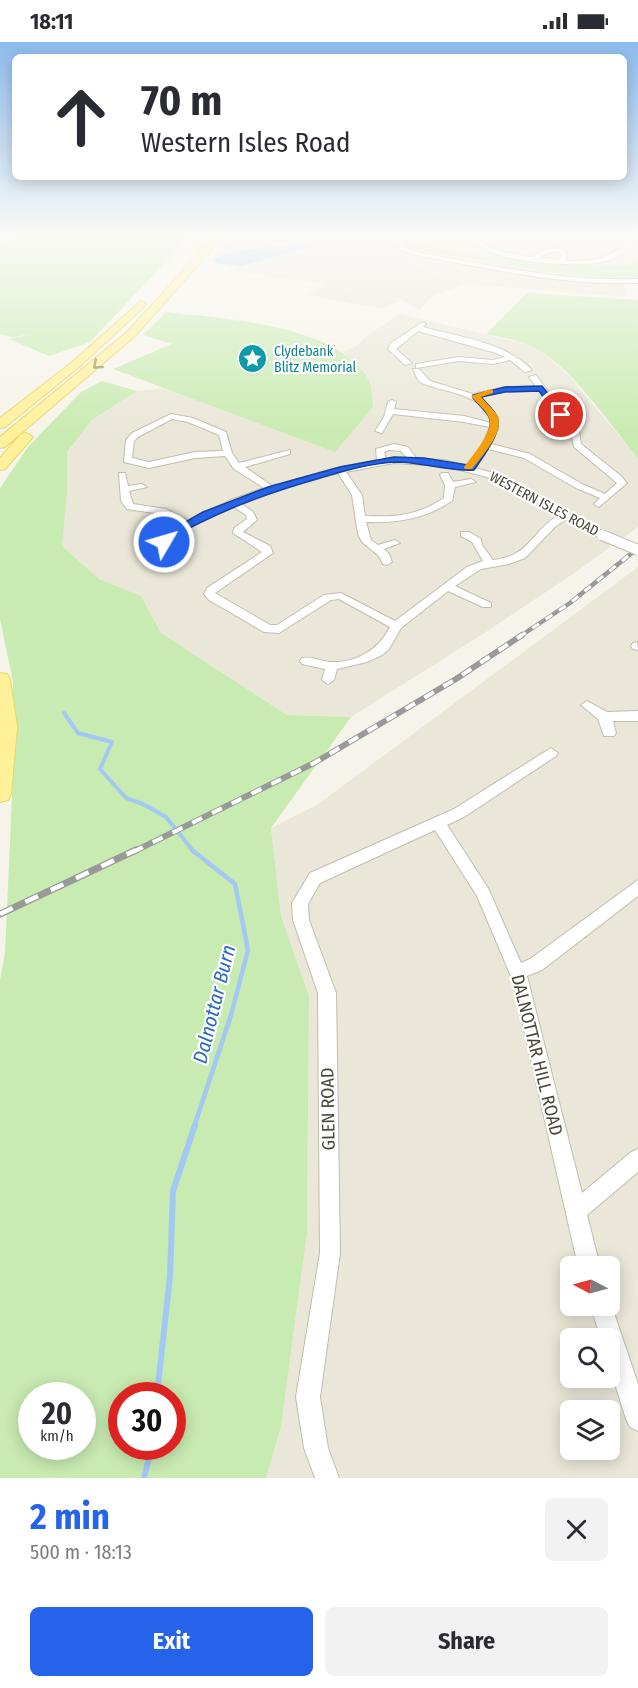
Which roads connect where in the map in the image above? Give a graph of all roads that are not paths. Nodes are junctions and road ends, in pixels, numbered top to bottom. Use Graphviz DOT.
graph roads {
  1 [pos="145,301"];
  2 [pos="163,301"];
  3 [pos="98,345"];
  4 [pos="511,358"];
  5 [pos="418,368"];
  6 [pos="74,384"];
  7 [pos="542,388"];
  8 [pos="476,396"];
  9 [pos="392,402"];
  10 [pos="0,410"];
  11 [pos="390,411"];
  12 [pos="0,424"];
  13 [pos="494,426"];
  14 [pos="379,431"];
  15 [pos="1,444"];
  16 [pos="485,445"];
  17 [pos="287,452"];
  18 [pos="228,453"];
  19 [pos="0,466"];
  20 [pos="237,467"];
  21 [pos="471,468"];
  22 [pos="340,470"];
  23 [pos="123,475"];
  24 [pos="445,475"];
  25 [pos="471,482"];
  26 [pos="450,485"];
  27 [pos="142,487"];
  28 [pos="125,489"];
  29 [pos="271,489"];
  30 [pos="234,502"];
  31 [pos="565,516"];
  32 [pos="360,519"];
  33 [pos="187,524"];
  34 [pos="465,534"];
  35 [pos="162,538"];
  36 [pos="395,543"];
  37 [pos="378,548"];
  38 [pos="638,550"];
  39 [pos="387,562"];
  40 [pos="490,564"];
  41 [pos="447,586"];
  42 [pos="487,605"];
  43 [pos="396,626"];
  44 [pos="306,661"];
  45 [pos="332,666"];
  46 [pos="0,679"];
  47 [pos="328,680"];
  48 [pos="587,705"];
  49 [pos="638,716"];
  50 [pos="605,717"];
  51 [pos="609,733"];
  52 [pos="551,753"];
  53 [pos="0,794"];
  54 [pos="438,823"];
  55 [pos="638,887"];
  56 [pos="517,972"];
  57 [pos="638,1159"];
  58 [pos="575,1212"];
  59 [pos="586,1256"];
  60 [pos="605,1316"];
  61 [pos="638,1419"];
  62 [pos="327,1478"];
  1 -- 3 [label="main road"];
  2 -- 6 [label="main road, one-way"];
  3 -- 10 [label="main road"];
  3 -- 12 [label="main road"];
  4 -- 5 [label="street"];
  4 -- 5 [label="street"];
  4 -- 7 [label="street"];
  5 -- 8 [label="street"];
  6 -- 15 [label="main road"];
  6 -- 19 [label="main road"];
  7 -- 8 [label="street"];
  7 -- 16 [label="street"];
  8 -- 13 [label="street"];
  9 -- 11 [label="street"];
  11 -- 13 [label="street"];
  11 -- 14 [label="street"];
  13 -- 16 [label="street"];
  16 -- 21 [label="street"];
  17 -- 20 [label="street"];
  18 -- 18 [label="street"];
  18 -- 20 [label="street"];
  20 -- 29 [label="street"];
  21 -- 22 [label="street, WESTERN ISLES ROAD"];
  21 -- 31 [label="street, WESTERN ISLES ROAD"];
  22 -- 29 [label="street, WESTERN ISLES ROAD"];
  22 -- 32 [label="street"];
  23 -- 28 [label="street"];
  24 -- 26 [label="street"];
  25 -- 26 [label="street"];
  26 -- 32 [label="street"];
  27 -- 28 [label="street"];
  28 -- 33 [label="street"];
  29 -- 30 [label="street, WESTERN ISLES ROAD"];
  30 -- 33 [label="street, WESTERN ISLES ROAD"];
  30 -- 43 [label="street"];
  31 -- 38 [label="street, WESTERN ISLES ROAD, bridge"];
  31 -- 40 [label="street"];
  32 -- 37 [label="street"];
  33 -- 35 [label="street, WESTERN ISLES ROAD"];
  34 -- 40 [label="street"];
  36 -- 37 [label="street"];
  37 -- 39 [label="street"];
  40 -- 41 [label="street"];
  41 -- 42 [label="street"];
  41 -- 43 [label="street"];
  43 -- 45 [label="street"];
  44 -- 45 [label="street"];
  45 -- 47 [label="street"];
  46 -- 53 [label="main road"];
  48 -- 50 [label="street"];
  49 -- 50 [label="street"];
  50 -- 51 [label="street"];
  52 -- 54 [label="street, GLEN ROAD"];
  54 -- 56 [label="street, DALNOTTAR HILL ROAD"];
  54 -- 62 [label="street, GLEN ROAD"];
  55 -- 56 [label="street"];
  56 -- 58 [label="street, DALNOTTAR HILL ROAD"];
  57 -- 58 [label="street"];
  58 -- 59 [label="street, DALNOTTAR HILL ROAD"];
  60 -- 61 [label="street"];
}
